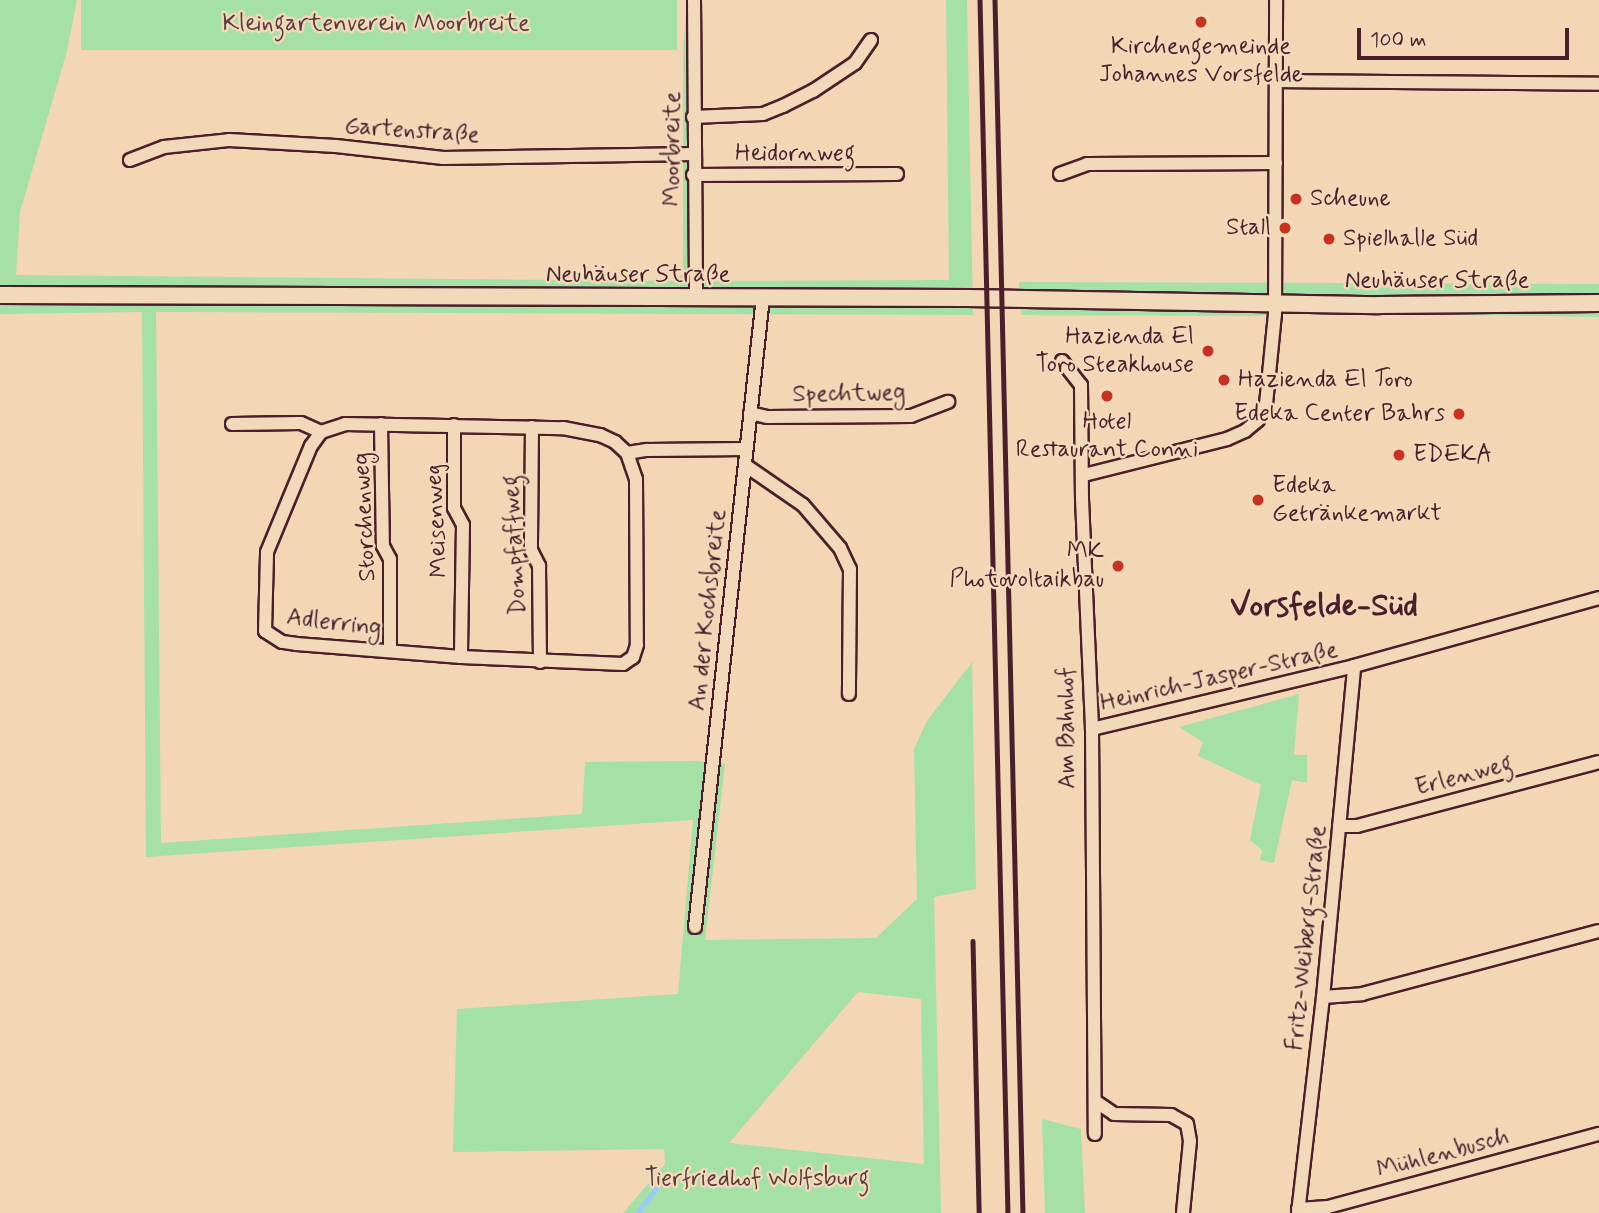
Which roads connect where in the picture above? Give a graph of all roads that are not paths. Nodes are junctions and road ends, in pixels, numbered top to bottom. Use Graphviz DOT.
graph roads {
  1 [pos="694,0"];
  2 [pos="1276,0"];
  3 [pos="870,40"];
  4 [pos="1276,81"];
  5 [pos="1599,83"];
  6 [pos="693,117"];
  7 [pos="693,154"];
  8 [pos="130,160"];
  9 [pos="1276,163"];
  10 [pos="897,174"];
  11 [pos="1060,174"];
  12 [pos="693,175"];
  13 [pos="0,295"];
  14 [pos="696,298"];
  15 [pos="763,298"];
  16 [pos="1275,302"];
  17 [pos="1599,303"];
  18 [pos="1062,360"];
  19 [pos="948,402"];
  20 [pos="750,413"];
  21 [pos="232,424"];
  22 [pos="381,424"];
  23 [pos="454,425"];
  24 [pos="532,427"];
  25 [pos="321,432"];
  26 [pos="746,449"];
  27 [pos="627,453"];
  28 [pos="745,466"];
  29 [pos="1084,475"];
  30 [pos="1599,598"];
  31 [pos="390,650"];
  32 [pos="461,657"];
  33 [pos="540,662"];
  34 [pos="1354,666"];
  35 [pos="849,694"];
  36 [pos="1092,729"];
  37 [pos="1599,762"];
  38 [pos="1339,826"];
  39 [pos="695,927"];
  40 [pos="1599,931"];
  41 [pos="1323,997"];
  42 [pos="1095,1101"];
  43 [pos="1095,1134"];
  44 [pos="1599,1134"];
  45 [pos="1298,1211"];
  46 [pos="1183,1213"];
  1 -- 6 [label="street, Moorbreite"];
  2 -- 4 [label="street"];
  3 -- 6 [label="street"];
  4 -- 5 [label="street"];
  4 -- 9 [label="street"];
  6 -- 7 [label="street, Moorbreite"];
  7 -- 8 [label="street, Gartenstraße"];
  7 -- 12 [label="street, Moorbreite"];
  9 -- 11 [label="street"];
  9 -- 16 [label="street"];
  10 -- 12 [label="street, Heidornweg"];
  12 -- 14 [label="street, Moorbreite"];
  13 -- 14 [label="main road, Neuhäuser Straße"];
  14 -- 15 [label="main road, Neuhäuser Straße"];
  15 -- 16 [label="main road, Neuhäuser Straße"];
  15 -- 20 [label="street, An der Kochsbreite"];
  16 -- 17 [label="main road, Neuhäuser Straße"];
  16 -- 29 [label="street"];
  18 -- 29 [label="street, Am Bahnhof"];
  19 -- 20 [label="street, Spechtweg"];
  20 -- 26 [label="street, An der Kochsbreite"];
  21 -- 25 [label="street"];
  22 -- 23 [label="street"];
  22 -- 25 [label="street"];
  22 -- 31 [label="street, Storchenweg"];
  23 -- 24 [label="street"];
  23 -- 32 [label="street, Meisenweg"];
  24 -- 27 [label="street"];
  24 -- 33 [label="street, Dompfaffweg"];
  25 -- 31 [label="street, Adlerring"];
  26 -- 27 [label="street"];
  26 -- 28 [label="street, An der Kochsbreite"];
  27 -- 33 [label="street, Adlerring"];
  28 -- 35 [label="street"];
  28 -- 39 [label="street, An der Kochsbreite"];
  29 -- 36 [label="street, Am Bahnhof"];
  30 -- 34 [label="street, Heinrich-Jasper-Straße"];
  31 -- 32 [label="street, Adlerring"];
  32 -- 33 [label="street, Adlerring"];
  34 -- 36 [label="street, Heinrich-Jasper-Straße"];
  34 -- 38 [label="street, Fritz-Weiberg-Straße"];
  36 -- 42 [label="street, Am Bahnhof"];
  37 -- 38 [label="street, Erlenweg"];
  38 -- 41 [label="street, Fritz-Weiberg-Straße"];
  40 -- 41 [label="street"];
  41 -- 45 [label="street, Fritz-Weiberg-Straße"];
  42 -- 43 [label="street, Am Bahnhof"];
  42 -- 46 [label="street"];
  44 -- 45 [label="street, Mühlenbusch"];
}
